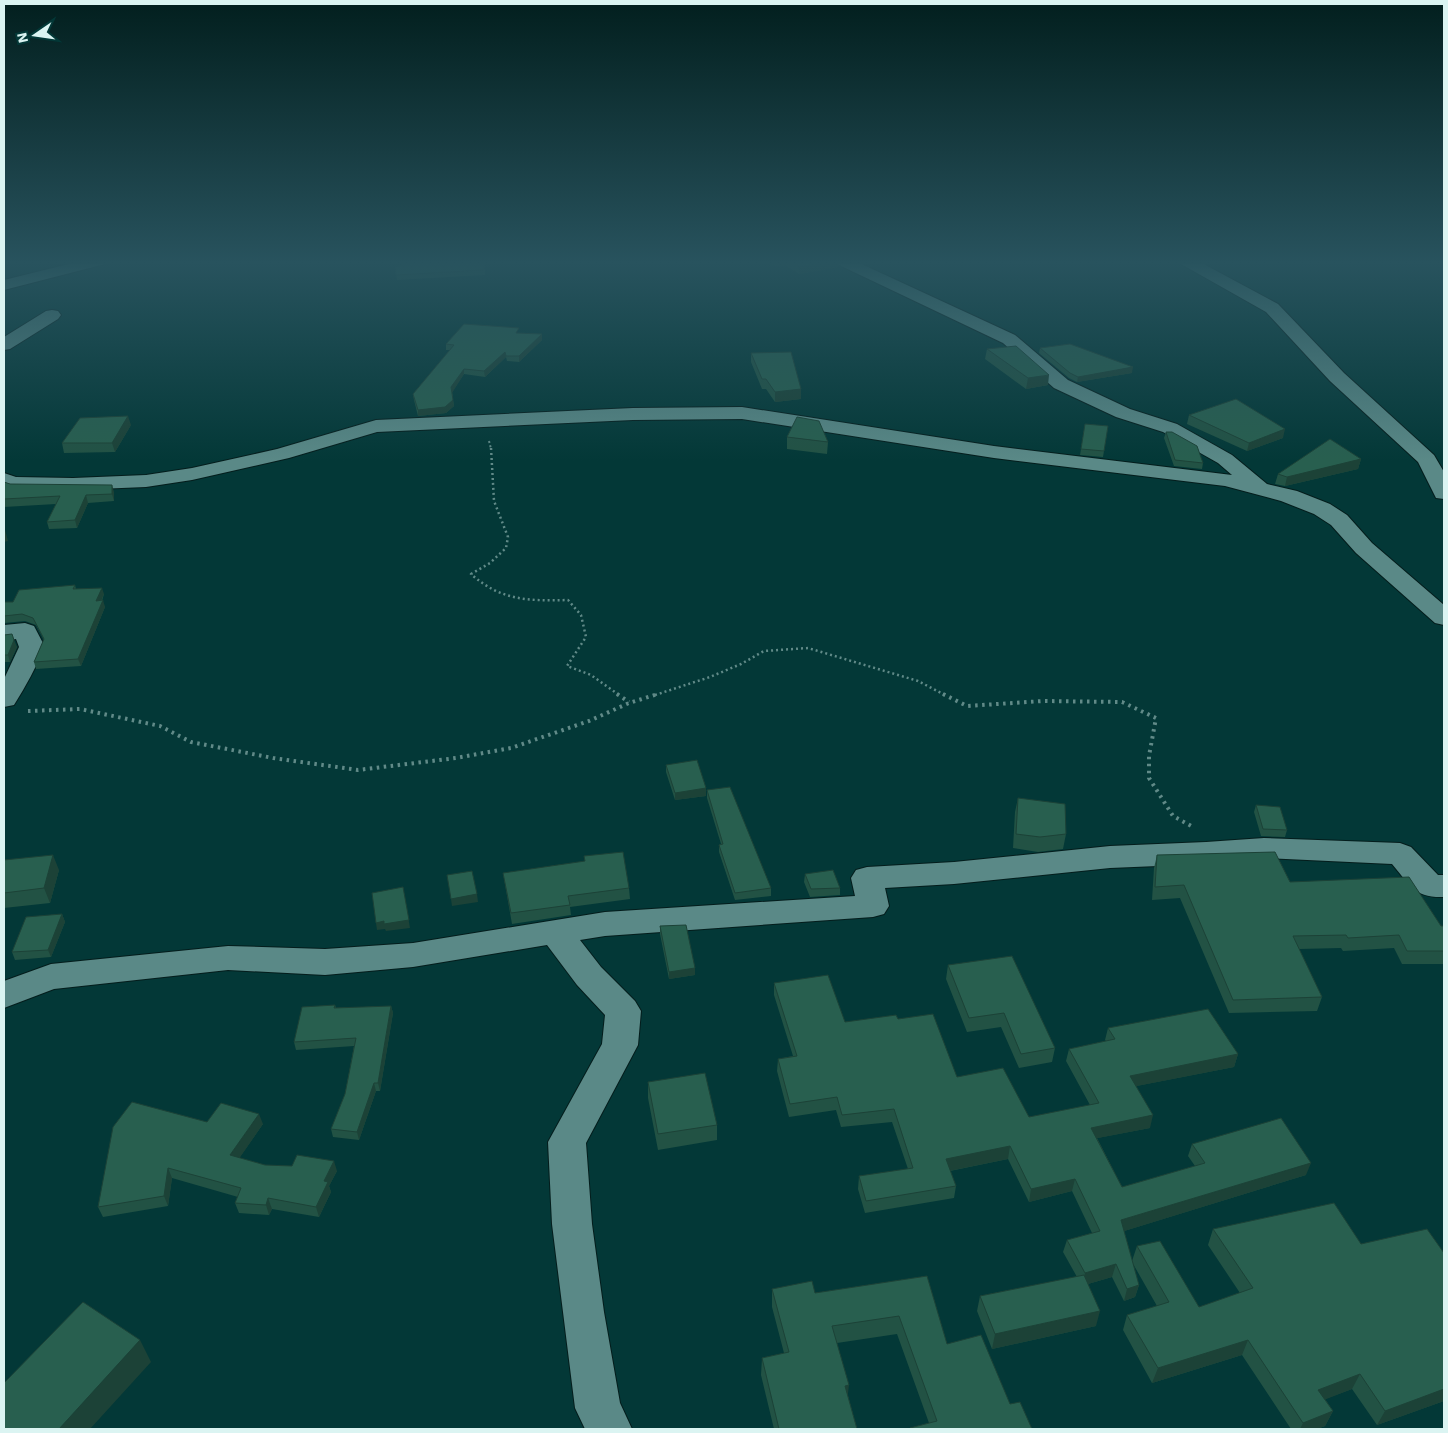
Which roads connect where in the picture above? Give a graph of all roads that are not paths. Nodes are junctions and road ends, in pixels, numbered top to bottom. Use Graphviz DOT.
graph roads {
  1 [pos="31,328"];
  2 [pos="988,328"];
  3 [pos="1290,328"];
  4 [pos="4,345"];
  5 [pos="7,484"];
  6 [pos="1263,490"];
  7 [pos="1444,493"];
  8 [pos="1444,618"];
  9 [pos="4,633"];
  10 [pos="12,704"];
  11 [pos="1444,886"];
  12 [pos="555,932"];
  13 [pos="4,995"];
  14 [pos="609,1429"];
  1 -- 4 [label="street"];
  2 -- 6 [label="street"];
  3 -- 7 [label="street"];
  5 -- 6 [label="street"];
  6 -- 8 [label="street"];
  9 -- 10 [label="street"];
  11 -- 12 [label="street"];
  12 -- 13 [label="street"];
  12 -- 14 [label="street"];
}
